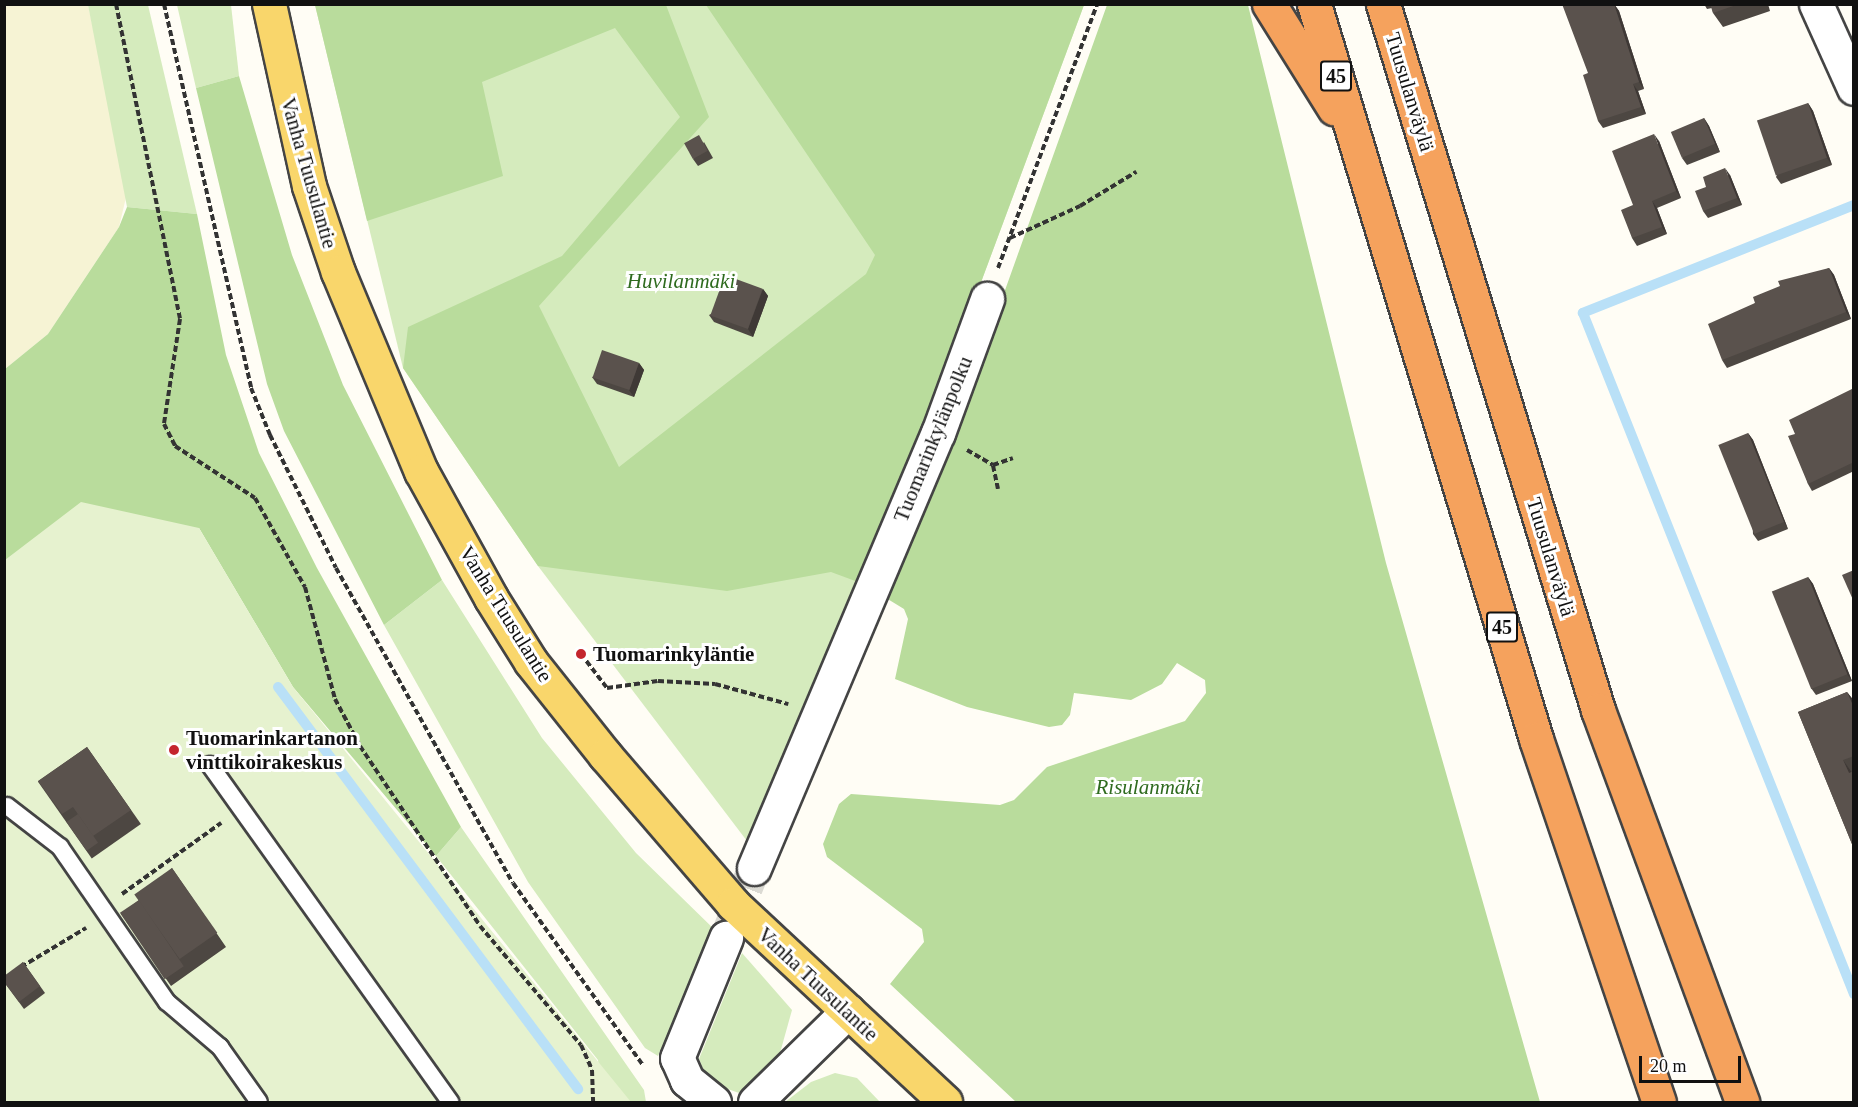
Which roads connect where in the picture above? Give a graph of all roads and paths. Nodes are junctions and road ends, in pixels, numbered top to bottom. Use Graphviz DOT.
graph roads {
  1 [pos="116,4"];
  2 [pos="164,4"];
  3 [pos="269,4"];
  4 [pos="1097,4"];
  5 [pos="1269,4"];
  6 [pos="1314,4"];
  7 [pos="1383,4"];
  8 [pos="1816,4"];
  9 [pos="1854,88"];
  10 [pos="1359,148"];
  11 [pos="1136,172"];
  12 [pos="1010,238"];
  13 [pos="987,299"];
  14 [pos="1013,458"];
  15 [pos="999,489"];
  16 [pos="582,654"];
  17 [pos="820,714"];
  18 [pos="210,765"];
  19 [pos="7,806"];
  20 [pos="241,809"];
  21 [pos="754,868"];
  22 [pos="103,908"];
  23 [pos="726,938"];
  24 [pos="13,973"];
  25 [pos="848,1011"];
  26 [pos="649,1073"];
  27 [pos="259,1102"];
  28 [pos="450,1102"];
  29 [pos="593,1102"];
  30 [pos="714,1102"];
  31 [pos="755,1102"];
  32 [pos="945,1102"];
  33 [pos="1659,1102"];
  34 [pos="1742,1102"];
  1 -- 29 [label="path"];
  2 -- 26 [label="path"];
  3 -- 25 [label="main road, Vanha Tuusulantie"];
  4 -- 12 [label="path"];
  5 -- 10 [label="highway"];
  6 -- 10 [label="highway, 45"];
  7 -- 34 [label="highway, Tuusulanväylä"];
  8 -- 9 [label="street"];
  10 -- 33 [label="highway, 45"];
  11 -- 12 [label="path"];
  12 -- 13 [label="path"];
  13 -- 17 [label="street, Tuomarinkylänpolku"];
  14 -- 15 [label="path"];
  16 -- 17 [label="path"];
  17 -- 21 [label="street, Tuomarinkylänpolku"];
  18 -- 20 [label="lane"];
  19 -- 22 [label="lane"];
  20 -- 22 [label="path"];
  20 -- 28 [label="lane"];
  22 -- 24 [label="path"];
  22 -- 27 [label="lane"];
  23 -- 30 [label="street"];
  25 -- 31 [label="street"];
  25 -- 32 [label="main road, Vanha Tuusulantie"];
}
